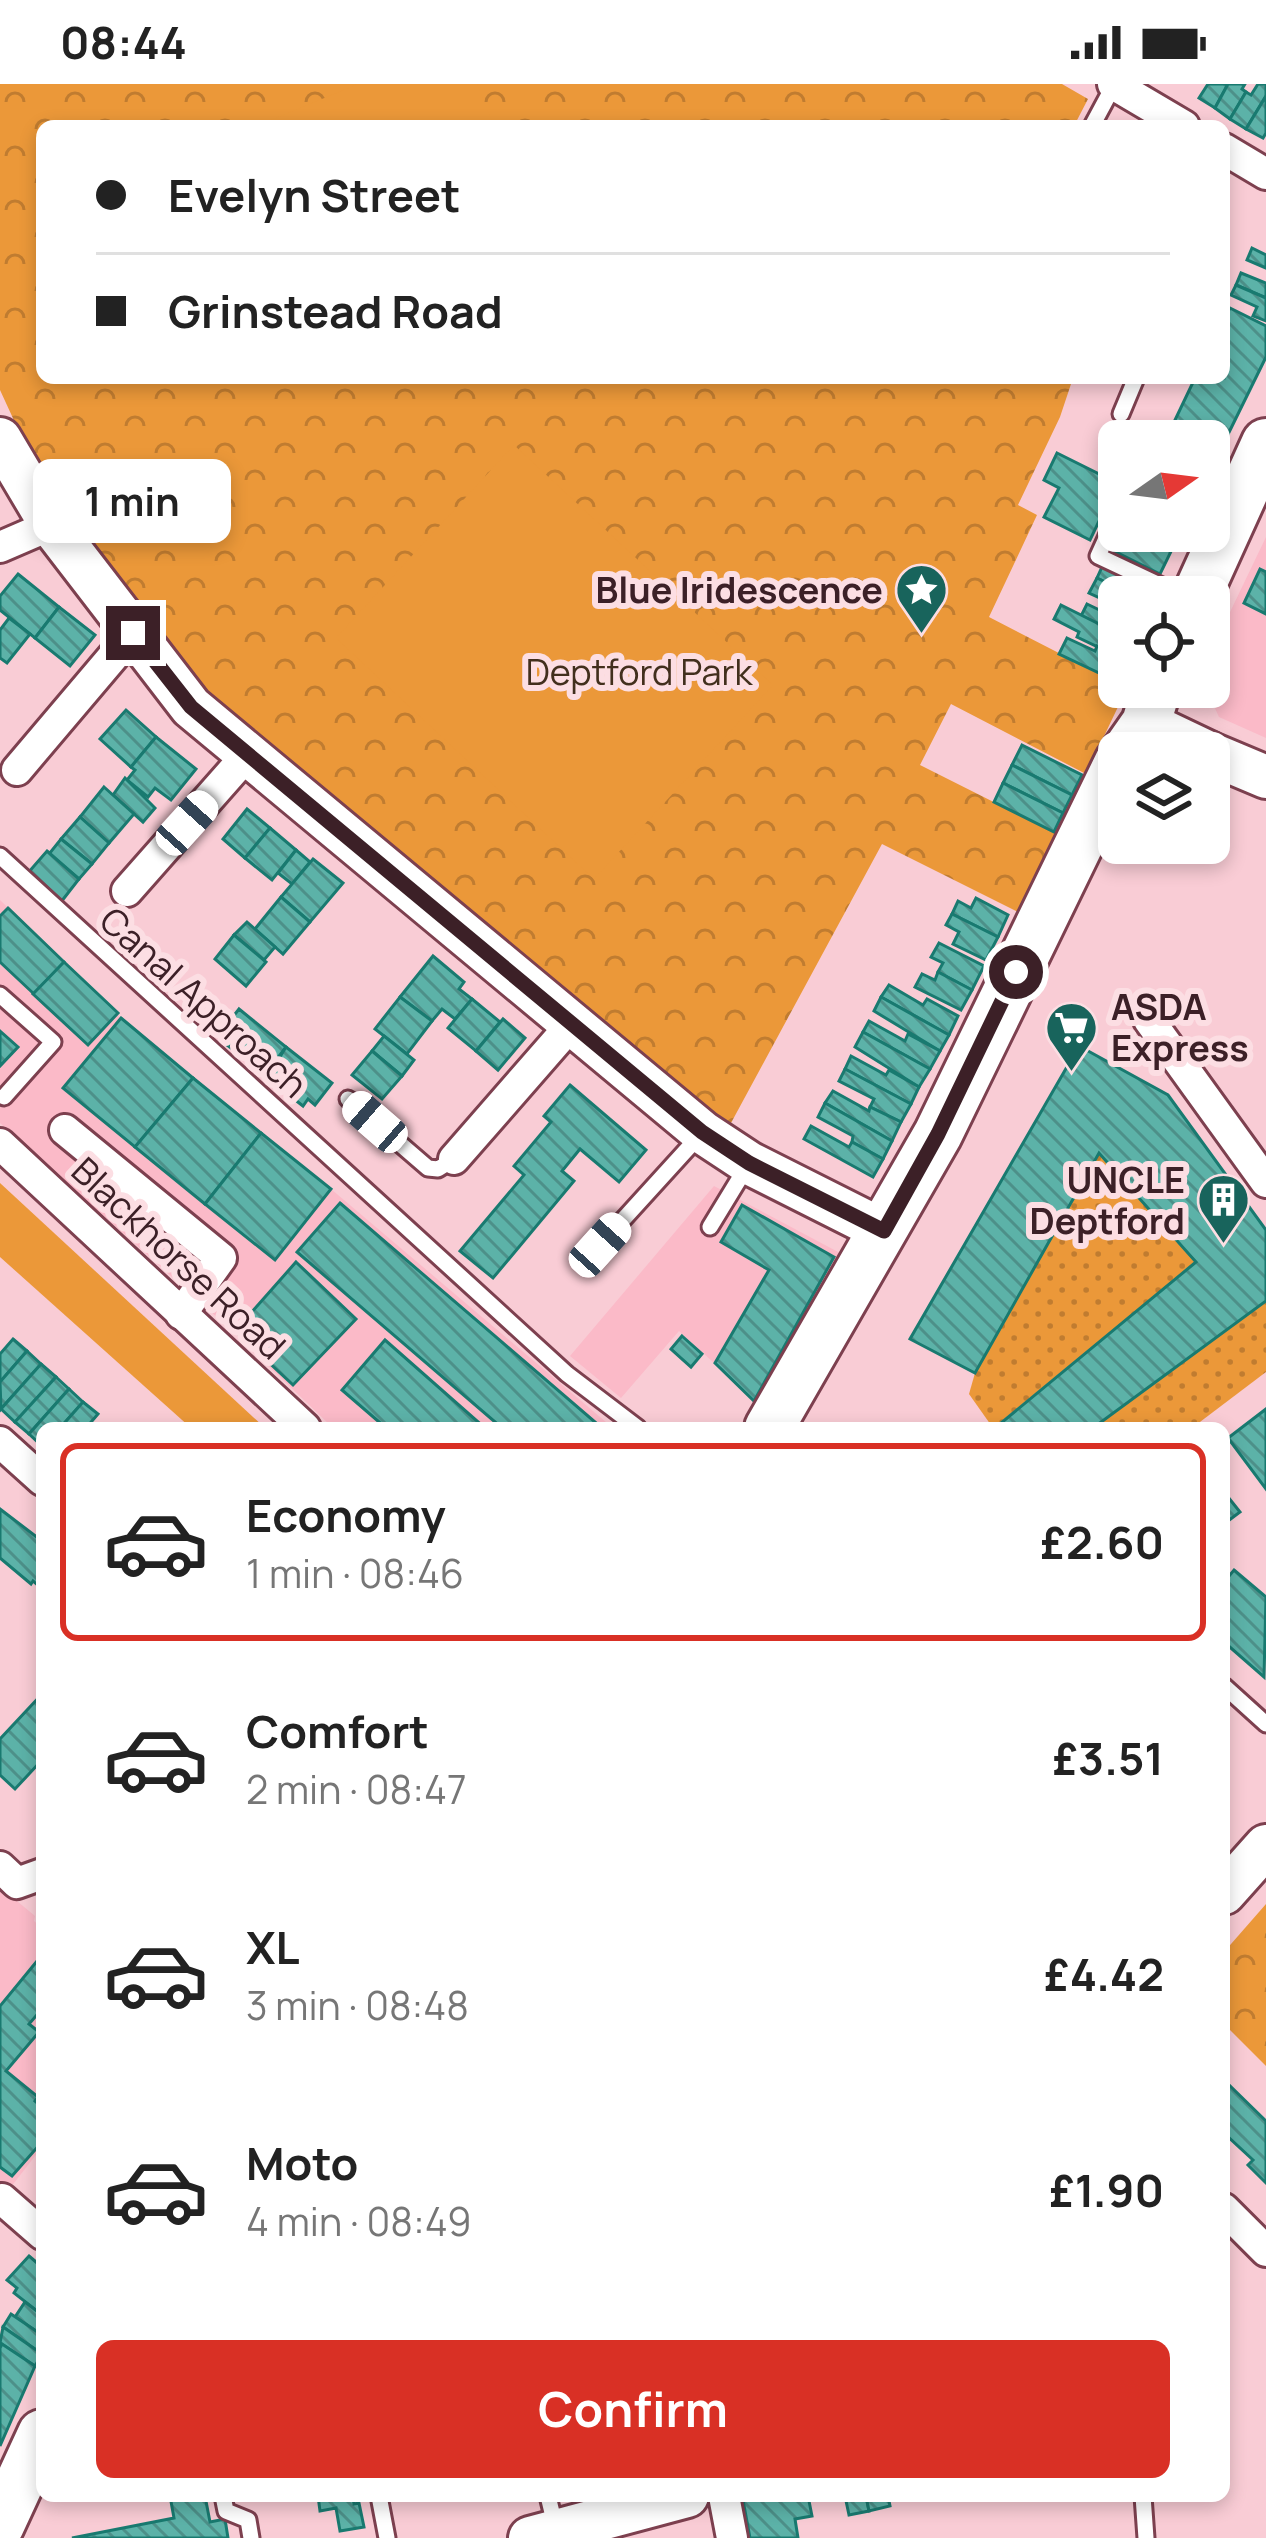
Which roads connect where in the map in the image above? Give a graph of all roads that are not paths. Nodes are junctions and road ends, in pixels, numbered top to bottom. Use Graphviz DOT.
graph roads {
  1 [pos="1114,84"];
  2 [pos="1095,120"];
  3 [pos="1174,120"];
  4 [pos="1230,153"];
  5 [pos="1266,174"];
  6 [pos="1134,384"];
  7 [pos="1121,415"];
  8 [pos="0,439"];
  9 [pos="1266,443"];
  10 [pos="51,525"];
  11 [pos="0,547"];
  12 [pos="1100,552"];
  13 [pos="1140,576"];
  14 [pos="1206,576"];
  15 [pos="133,633"];
  16 [pos="1137,731"];
  17 [pos="247,755"];
  18 [pos="1230,762"];
  19 [pos="17,770"];
  20 [pos="1266,777"];
  21 [pos="0,856"];
  22 [pos="127,891"];
  23 [pos="0,995"];
  24 [pos="1149,1020"];
  25 [pos="571,1025"];
  26 [pos="4,1097"];
  27 [pos="348,1099"];
  28 [pos="65,1130"];
  29 [pos="702,1132"];
  30 [pos="0,1144"];
  31 [pos="454,1159"];
  32 [pos="749,1163"];
  33 [pos="1266,1182"];
  34 [pos="710,1227"];
  35 [pos="884,1231"];
  36 [pos="600,1245"];
  37 [pos="181,1314"];
  38 [pos="298,1422"];
  39 [pos="630,1422"];
  40 [pos="773,1422"];
  41 [pos="0,1442"];
  42 [pos="36,1475"];
  43 [pos="1230,1691"];
  44 [pos="1266,1724"];
  45 [pos="1266,1846"];
  46 [pos="1230,1886"];
  47 [pos="2,2199"];
  48 [pos="1230,2215"];
  49 [pos="36,2229"];
  50 [pos="1266,2251"];
  51 [pos="36,2447"];
  52 [pos="225,2502"];
  53 [pos="380,2502"];
  54 [pos="654,2502"];
  55 [pos="725,2502"];
  56 [pos="1143,2502"];
  57 [pos="545,2522"];
  58 [pos="0,2525"];
  59 [pos="251,2538"];
  60 [pos="387,2538"];
  61 [pos="733,2538"];
  62 [pos="1146,2538"];
  1 -- 2 [label="lane"];
  1 -- 3 [label="street"];
  4 -- 5 [label="street"];
  6 -- 7 [label="lane"];
  8 -- 10 [label="street"];
  9 -- 14 [label="main road"];
  10 -- 11 [label="street"];
  10 -- 15 [label="street"];
  12 -- 13 [label="lane"];
  15 -- 17 [label="street"];
  15 -- 19 [label="street"];
  16 -- 35 [label="main road"];
  17 -- 22 [label="street"];
  17 -- 25 [label="street"];
  18 -- 20 [label="street"];
  21 -- 39 [label="lane, Canal Approach"];
  23 -- 26 [label="lane"];
  24 -- 33 [label="street"];
  25 -- 29 [label="street"];
  25 -- 31 [label="street"];
  27 -- 31 [label="lane"];
  28 -- 37 [label="street"];
  29 -- 32 [label="street"];
  29 -- 36 [label="lane"];
  30 -- 37 [label="street, Blackhorse Road"];
  32 -- 34 [label="lane"];
  32 -- 35 [label="street"];
  35 -- 40 [label="main road"];
  37 -- 38 [label="street, Blackhorse Road"];
  41 -- 42 [label="street"];
  43 -- 44 [label="lane"];
  45 -- 46 [label="street"];
  47 -- 49 [label="street"];
  48 -- 50 [label="street"];
  51 -- 58 [label="main road"];
  52 -- 59 [label="lane"];
  53 -- 60 [label="lane"];
  54 -- 57 [label="street"];
  55 -- 61 [label="street"];
  56 -- 62 [label="lane"];
}
